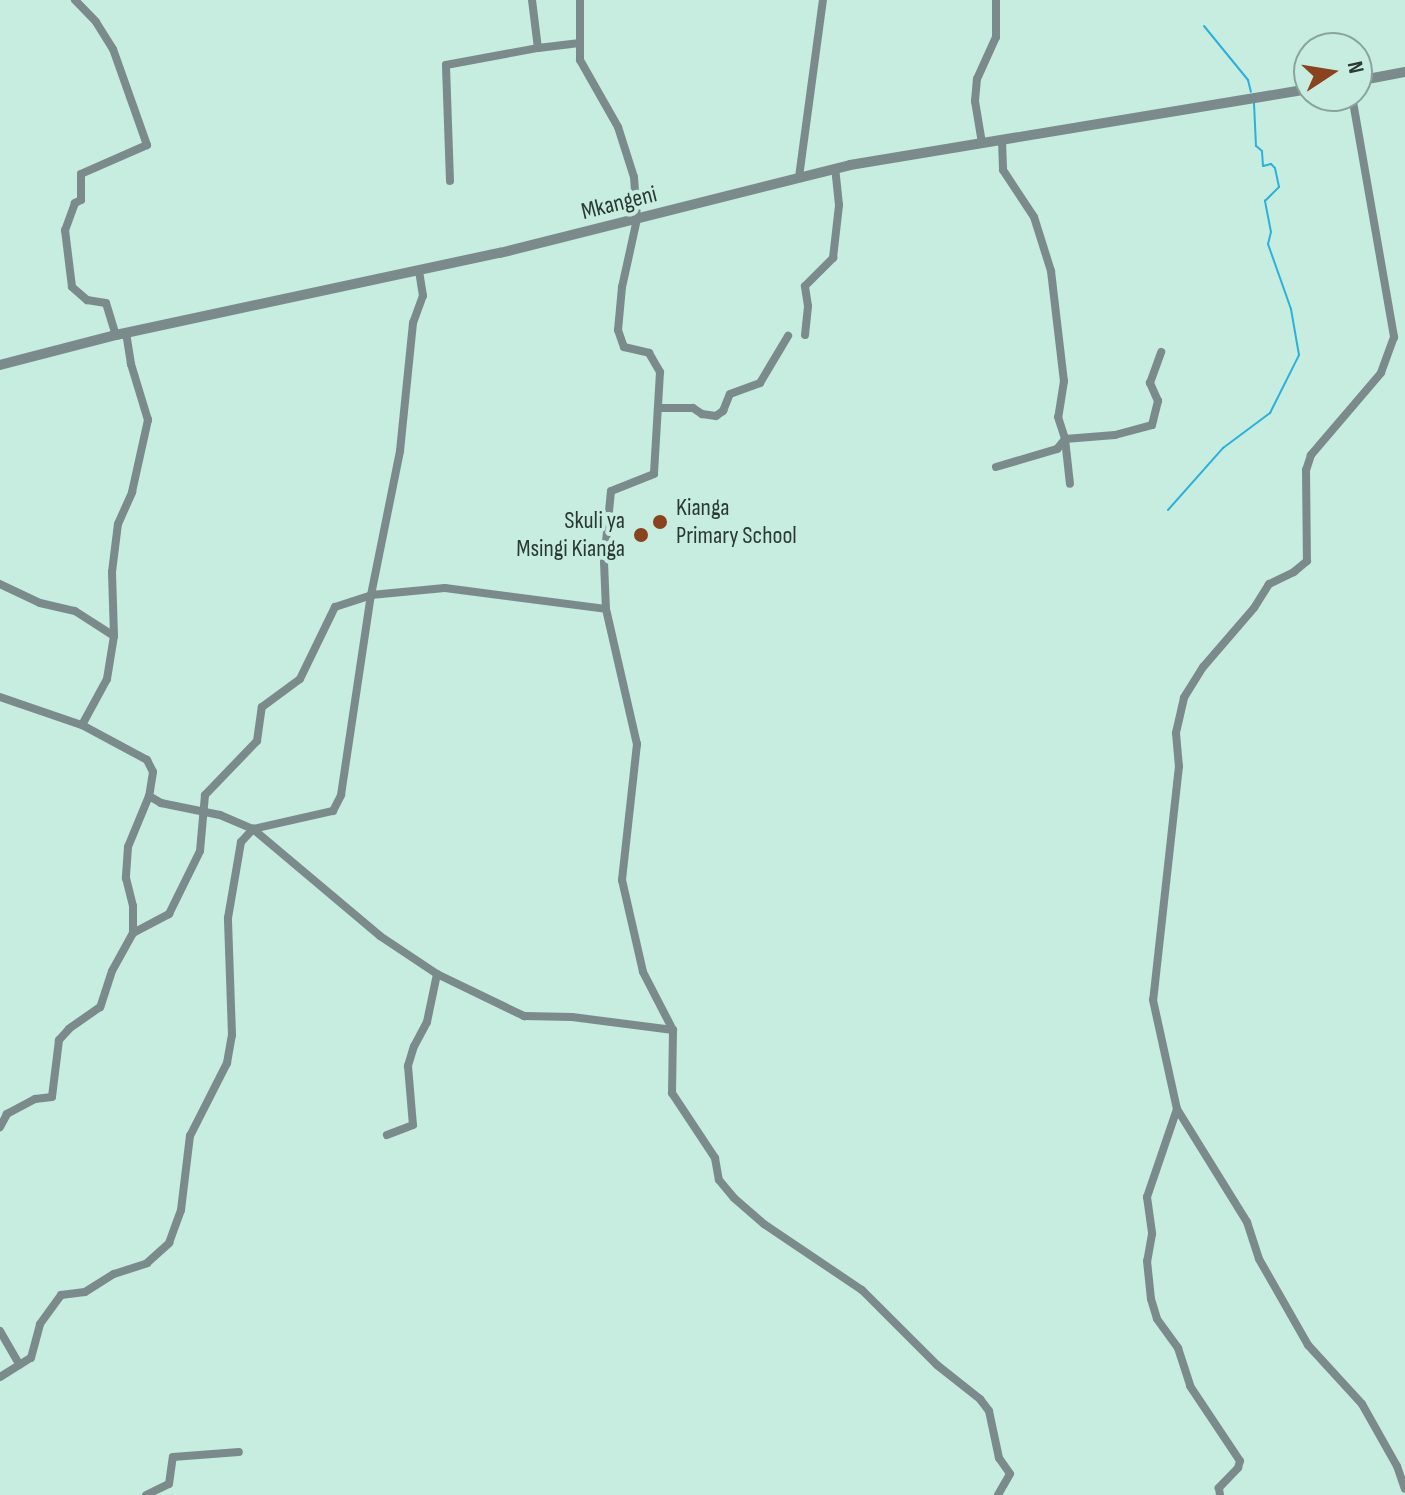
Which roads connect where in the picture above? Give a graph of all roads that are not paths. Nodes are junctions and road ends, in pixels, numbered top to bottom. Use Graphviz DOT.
graph roads {
  1 [pos="75,0"];
  2 [pos="532,0"];
  3 [pos="580,0"];
  4 [pos="823,0"];
  5 [pos="996,0"];
  6 [pos="580,43"];
  7 [pos="538,48"];
  8 [pos="1405,72"];
  9 [pos="1373,78"];
  10 [pos="1293,92"];
  11 [pos="1355,112"];
  12 [pos="1002,140"];
  13 [pos="982,143"];
  14 [pos="835,169"];
  15 [pos="799,177"];
  16 [pos="450,181"];
  17 [pos="637,219"];
  18 [pos="419,270"];
  19 [pos="121,334"];
  20 [pos="805,335"];
  21 [pos="788,336"];
  22 [pos="1161,352"];
  23 [pos="0,365"];
  24 [pos="660,408"];
  25 [pos="1065,439"];
  26 [pos="996,467"];
  27 [pos="1070,484"];
  28 [pos="0,584"];
  29 [pos="371,595"];
  30 [pos="606,609"];
  31 [pos="114,636"];
  32 [pos="0,697"];
  33 [pos="82,725"];
  34 [pos="149,796"];
  35 [pos="203,811"];
  36 [pos="253,829"];
  37 [pos="133,933"];
  38 [pos="437,974"];
  39 [pos="673,1030"];
  40 [pos="1177,1109"];
  41 [pos="0,1127"];
  42 [pos="387,1135"];
  43 [pos="0,1331"];
  44 [pos="20,1365"];
  45 [pos="0,1377"];
  46 [pos="239,1452"];
  47 [pos="1405,1489"];
  48 [pos="146,1495"];
  49 [pos="998,1495"];
  50 [pos="1220,1495"];
  1 -- 19 [label="street"];
  2 -- 7 [label="street"];
  3 -- 6 [label="street"];
  4 -- 15 [label="street"];
  5 -- 13 [label="street"];
  6 -- 7 [label="street"];
  6 -- 17 [label="street"];
  7 -- 16 [label="street"];
  8 -- 9 [label="street"];
  10 -- 12 [label="street, Mkangeni"];
  11 -- 40 [label="street"];
  12 -- 13 [label="street, Mkangeni"];
  12 -- 25 [label="street"];
  13 -- 14 [label="street, Mkangeni"];
  14 -- 15 [label="street, Mkangeni"];
  14 -- 20 [label="street"];
  15 -- 17 [label="street, Mkangeni"];
  17 -- 18 [label="street, Mkangeni"];
  17 -- 24 [label="street"];
  18 -- 19 [label="street, Mkangeni"];
  18 -- 29 [label="street"];
  19 -- 23 [label="street, Mkangeni"];
  19 -- 31 [label="street"];
  21 -- 24 [label="street"];
  22 -- 25 [label="street"];
  24 -- 30 [label="street"];
  25 -- 26 [label="street"];
  25 -- 27 [label="street"];
  28 -- 31 [label="street"];
  29 -- 30 [label="street"];
  29 -- 35 [label="street"];
  29 -- 36 [label="street"];
  30 -- 39 [label="street"];
  31 -- 33 [label="street"];
  32 -- 33 [label="street"];
  33 -- 34 [label="street"];
  34 -- 35 [label="street"];
  34 -- 37 [label="street"];
  35 -- 36 [label="street"];
  35 -- 37 [label="street"];
  36 -- 38 [label="street"];
  36 -- 44 [label="street"];
  37 -- 41 [label="street"];
  38 -- 39 [label="street"];
  38 -- 42 [label="street"];
  39 -- 49 [label="street"];
  40 -- 47 [label="street"];
  40 -- 50 [label="street"];
  43 -- 44 [label="street"];
  44 -- 45 [label="street"];
  46 -- 48 [label="street"];
}
